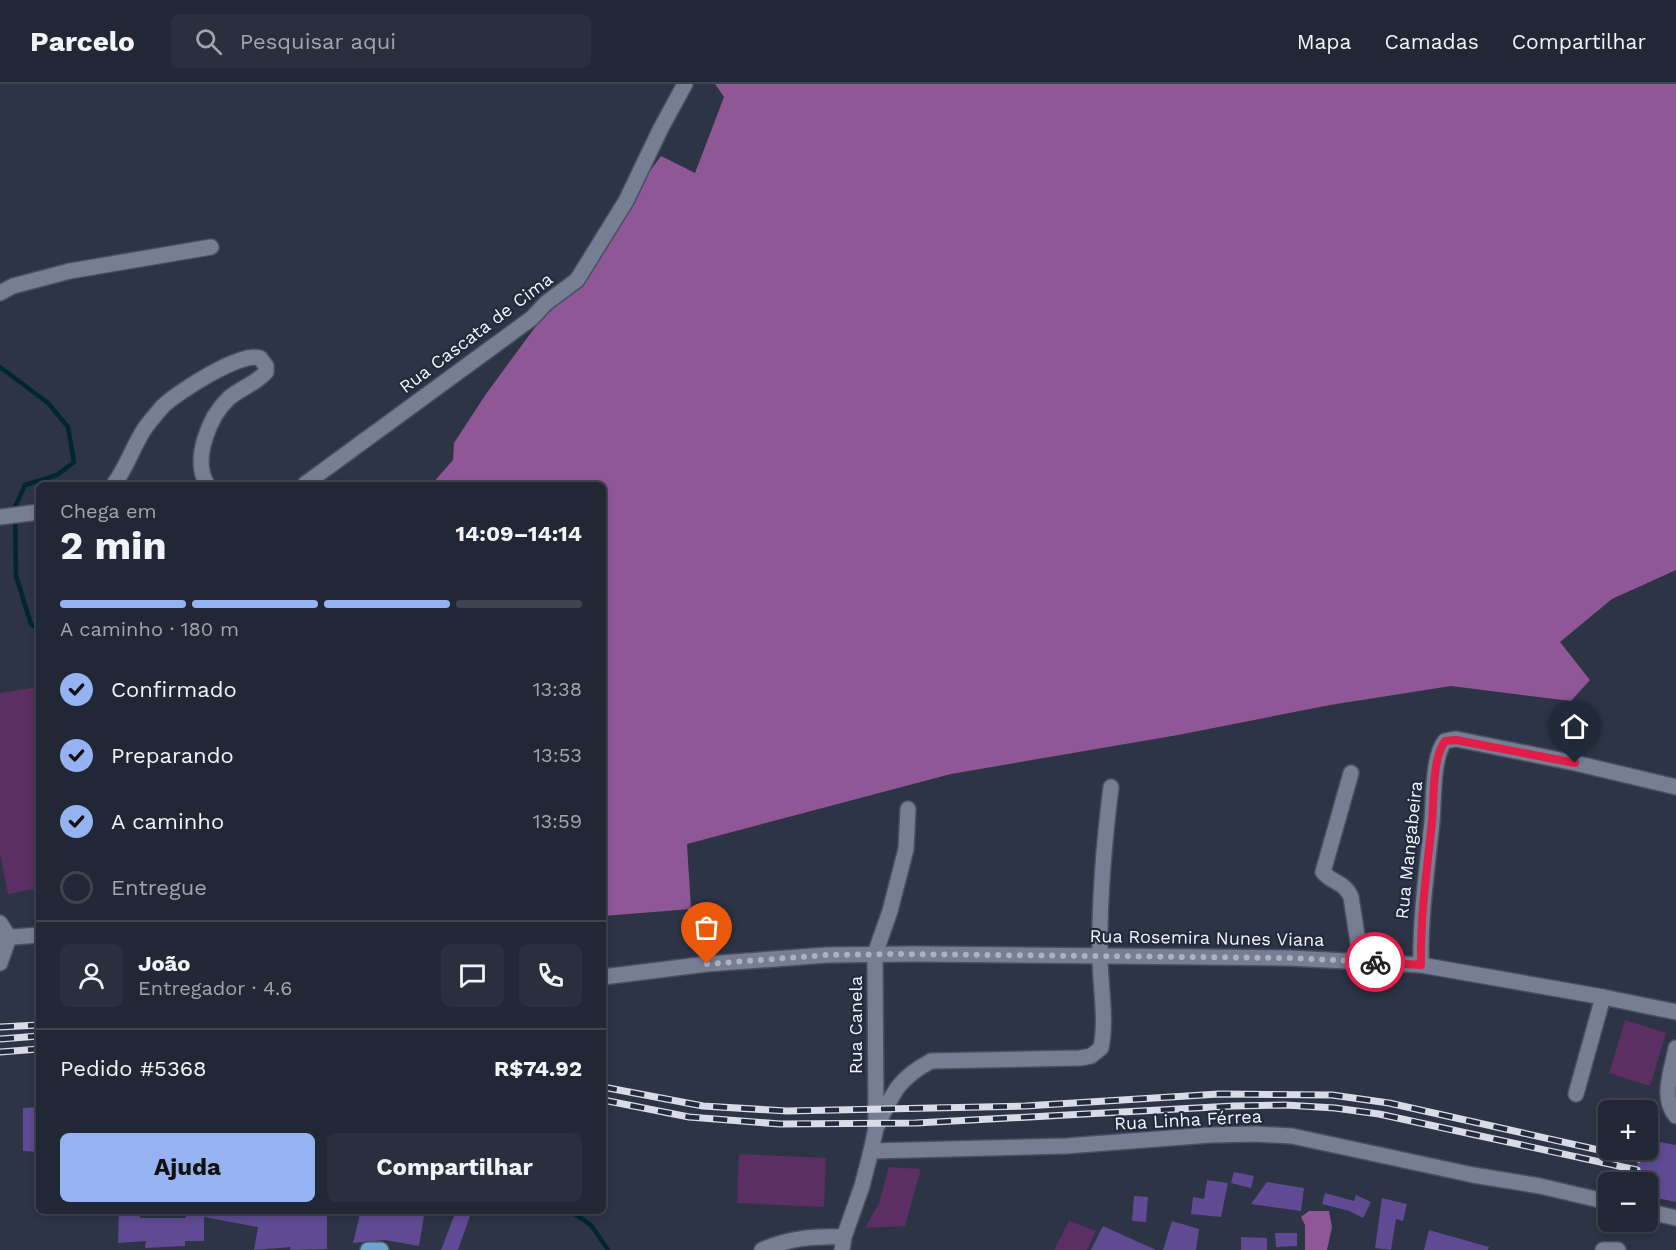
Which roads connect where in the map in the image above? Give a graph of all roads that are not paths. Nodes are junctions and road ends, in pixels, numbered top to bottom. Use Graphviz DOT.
graph roads {
  1 [pos="685,84"];
  2 [pos="211,247"];
  3 [pos="0,293"];
  4 [pos="116,482"];
  5 [pos="206,482"];
  6 [pos="308,482"];
  7 [pos="33,513"];
  8 [pos="2,516"];
  9 [pos="1351,772"];
  10 [pos="1111,787"];
  11 [pos="1676,787"];
  12 [pos="908,809"];
  13 [pos="0,923"];
  14 [pos="36,934"];
  15 [pos="4,937"];
  16 [pos="875,954"];
  17 [pos="1100,955"];
  18 [pos="1361,962"];
  19 [pos="0,963"];
  20 [pos="1421,965"];
  21 [pos="606,977"];
  22 [pos="1603,997"];
  23 [pos="1676,1012"];
  24 [pos="1676,1048"];
  25 [pos="1576,1094"];
  26 [pos="1676,1116"];
  27 [pos="876,1128"];
  28 [pos="872,1151"];
  29 [pos="1598,1200"];
  30 [pos="1658,1214"];
  31 [pos="1676,1218"];
  32 [pos="843,1243"];
  33 [pos="368,1250"];
  34 [pos="381,1250"];
  35 [pos="762,1250"];
  36 [pos="1603,1250"];
  37 [pos="1618,1250"];
  1 -- 6 [label="street, Rua Cascata de Cima"];
  2 -- 3 [label="street"];
  4 -- 5 [label="street"];
  7 -- 8 [label="street"];
  9 -- 18 [label="street"];
  10 -- 17 [label="street"];
  11 -- 20 [label="street, Rua Mangabeira"];
  12 -- 16 [label="street, Rua Canela"];
  13 -- 15 [label="street"];
  14 -- 15 [label="street"];
  15 -- 19 [label="street"];
  16 -- 17 [label="street, Rua Rosemira Nunes Viana"];
  16 -- 21 [label="street, Rua Rosemira Nunes Viana"];
  16 -- 27 [label="street, Rua Canela"];
  17 -- 18 [label="street, Rua Rosemira Nunes Viana"];
  17 -- 27 [label="street"];
  18 -- 20 [label="street, Rua Rosemira Nunes Viana"];
  20 -- 22 [label="street, Rua Rosemira Nunes Viana"];
  22 -- 23 [label="street, Rua Rosemira Nunes Viana"];
  22 -- 25 [label="street"];
  24 -- 26 [label="street"];
  27 -- 28 [label="street"];
  28 -- 29 [label="street, Rua Linha Férrea"];
  28 -- 32 [label="street"];
  30 -- 31 [label="street"];
  32 -- 35 [label="street"];
  33 -- 34 [label="main road"];
  36 -- 37 [label="street"];
}
